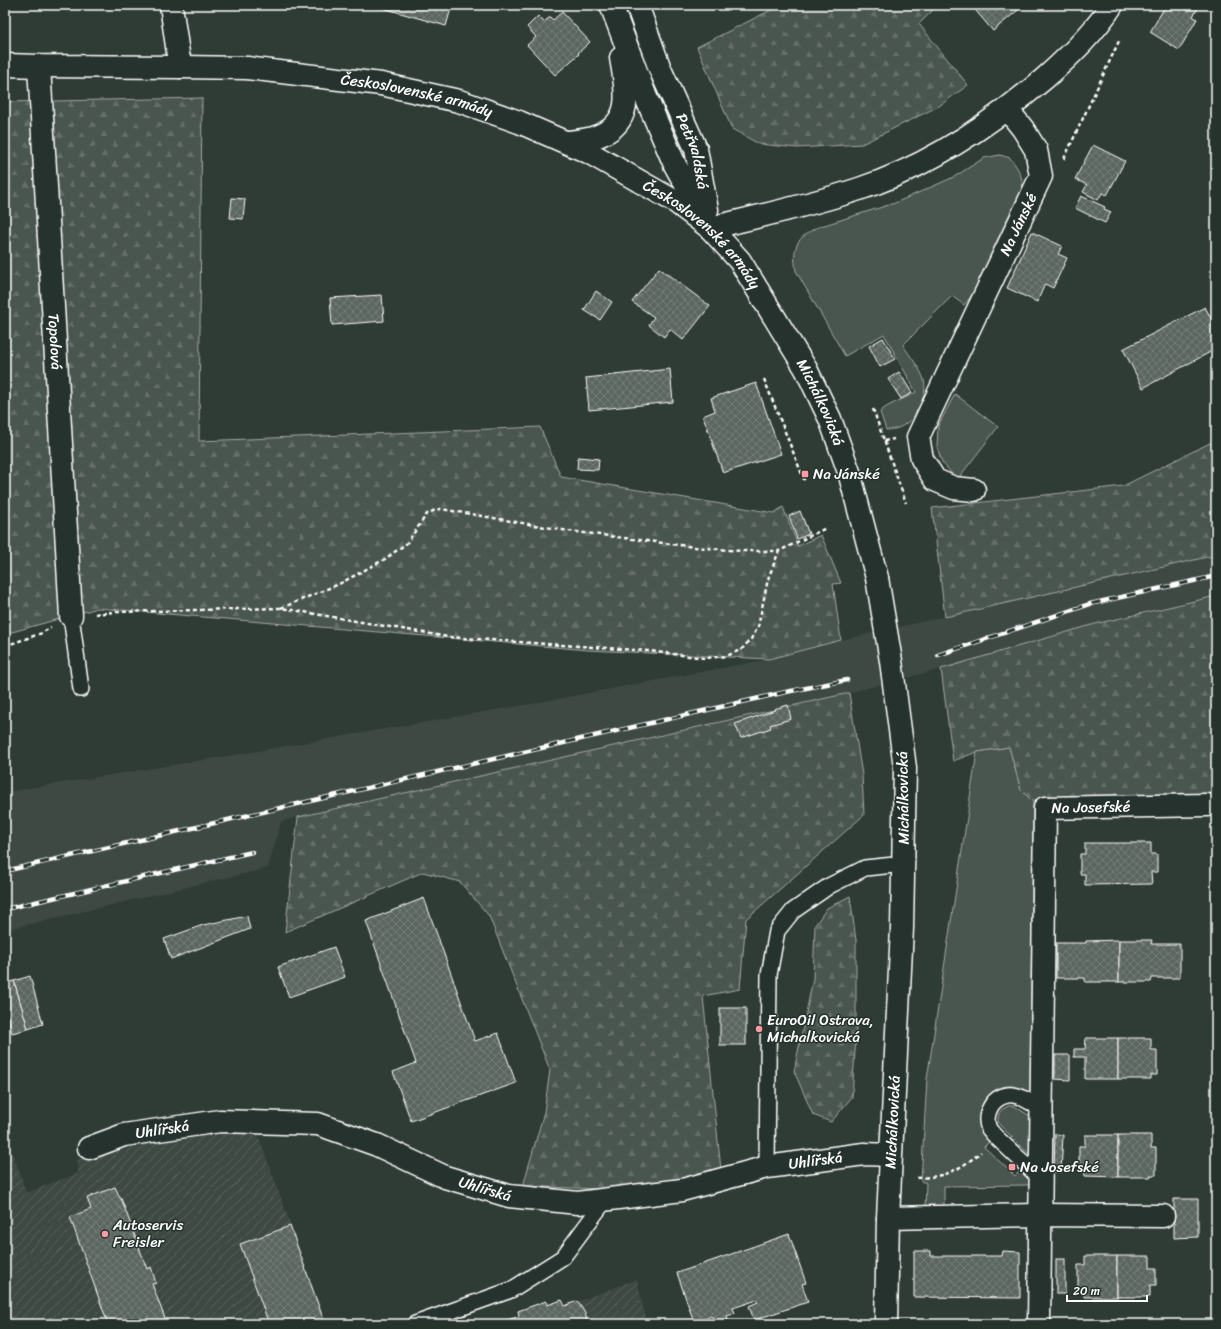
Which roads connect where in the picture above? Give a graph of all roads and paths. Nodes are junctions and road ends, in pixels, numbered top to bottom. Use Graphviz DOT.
graph roads {
  1 [pos="171,5"];
  2 [pos="637,5"];
  3 [pos="1112,5"];
  4 [pos="613,10"];
  5 [pos="1122,34"];
  6 [pos="5,65"];
  7 [pos="39,66"];
  8 [pos="180,67"];
  9 [pos="1007,109"];
  10 [pos="568,142"];
  11 [pos="1041,176"];
  12 [pos="710,228"];
  13 [pos="763,299"];
  14 [pos="764,379"];
  15 [pos="873,409"];
  16 [pos="898,439"];
  17 [pos="884,441"];
  18 [pos="805,482"];
  19 [pos="974,490"];
  20 [pos="906,503"];
  21 [pos="826,528"];
  22 [pos="779,551"];
  23 [pos="281,608"];
  24 [pos="71,616"];
  25 [pos="5,646"];
  26 [pos="81,689"];
  27 [pos="1208,805"];
  28 [pos="904,864"];
  29 [pos="1042,1110"];
  30 [pos="89,1148"];
  31 [pos="982,1151"];
  32 [pos="890,1155"];
  33 [pos="766,1167"];
  34 [pos="917,1178"];
  35 [pos="1041,1179"];
  36 [pos="606,1199"];
  37 [pos="1040,1215"];
  38 [pos="1162,1216"];
  39 [pos="888,1218"];
  40 [pos="415,1324"];
  41 [pos="886,1324"];
  42 [pos="1039,1324"];
  1 -- 8 [label="street"];
  2 -- 12 [label="street, Petřvaldská"];
  3 -- 9 [label="street"];
  4 -- 10 [label="street"];
  4 -- 12 [label="street, Petřvaldská"];
  5 -- 11 [label="path"];
  6 -- 7 [label="street, Československé armády"];
  7 -- 8 [label="street, Československé armády"];
  7 -- 24 [label="street, Topolová"];
  8 -- 10 [label="street, Československé armády"];
  9 -- 11 [label="street, Na Jánské"];
  9 -- 12 [label="street"];
  10 -- 12 [label="street, Československé armády"];
  11 -- 19 [label="street, Na Jánské"];
  12 -- 13 [label="street, Československé armády"];
  13 -- 28 [label="street, Michálkovická, bridge"];
  14 -- 18 [label="path"];
  15 -- 17 [label="path"];
  16 -- 17 [label="path"];
  17 -- 20 [label="path"];
  21 -- 22 [label="path"];
  22 -- 23 [label="path"];
  22 -- 23 [label="path"];
  23 -- 24 [label="path"];
  24 -- 25 [label="path"];
  24 -- 26 [label="lane"];
  27 -- 29 [label="street, Na Josefské"];
  28 -- 32 [label="street, Michálkovická"];
  28 -- 33 [label="lane"];
  29 -- 35 [label="street, Na Josefské"];
  29 -- 35 [label="lane"];
  30 -- 36 [label="street, Uhlířská"];
  31 -- 34 [label="path"];
  32 -- 33 [label="street, Uhlířská"];
  32 -- 39 [label="street, Michálkovická"];
  33 -- 36 [label="street, Uhlířská"];
  35 -- 37 [label="street, Na Josefské"];
  36 -- 40 [label="lane"];
  37 -- 38 [label="street"];
  37 -- 39 [label="street"];
  37 -- 42 [label="street, Na Josefské"];
  39 -- 41 [label="street, Michálkovická"];
}
